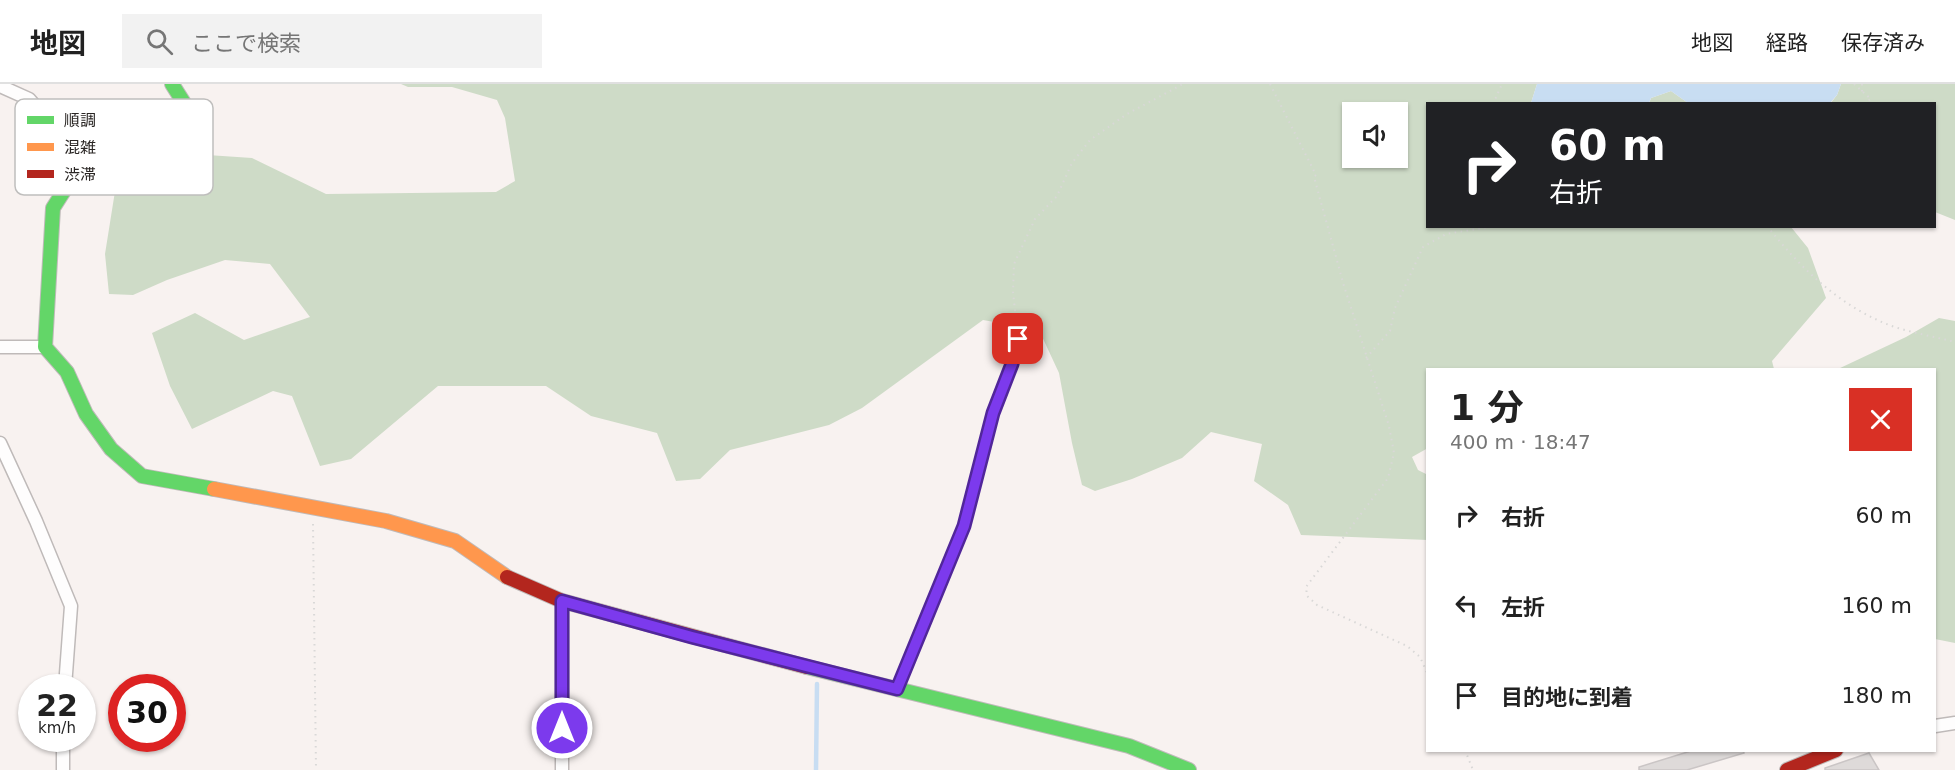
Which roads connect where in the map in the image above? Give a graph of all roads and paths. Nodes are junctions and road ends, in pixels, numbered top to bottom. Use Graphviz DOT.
graph roads {
  1 [pos="172,84"];
  2 [pos="1183,84"];
  3 [pos="1270,84"];
  4 [pos="1502,84"];
  5 [pos="1854,84"];
  6 [pos="1862,84"];
  7 [pos="0,86"];
  8 [pos="1862,92"];
  9 [pos="29,99"];
  10 [pos="181,99"];
  11 [pos="1494,102"];
  12 [pos="1866,102"];
  13 [pos="61,195"];
  14 [pos="1451,228"];
  15 [pos="1482,228"];
  16 [pos="1769,228"];
  17 [pos="1452,233"];
  18 [pos="1018,339"];
  19 [pos="1955,342"];
  20 [pos="0,347"];
  21 [pos="45,347"];
  22 [pos="1366,358"];
  23 [pos="0,443"];
  24 [pos="314,507"];
  25 [pos="562,601"];
  26 [pos="1426,670"];
  27 [pos="65,674"];
  28 [pos="897,689"];
  29 [pos="1955,723"];
  30 [pos="1936,726"];
  31 [pos="63,752"];
  32 [pos="1466,752"];
  33 [pos="1831,752"];
  34 [pos="63,770"];
  35 [pos="316,770"];
  36 [pos="562,770"];
  37 [pos="1189,770"];
  38 [pos="1473,770"];
  39 [pos="1787,770"];
  1 -- 10 [label="street"];
  2 -- 18 [label="path"];
  3 -- 22 [label="path"];
  4 -- 11 [label="path"];
  5 -- 8 [label="path"];
  6 -- 8 [label="path"];
  7 -- 9 [label="street"];
  8 -- 12 [label="path"];
  13 -- 21 [label="street"];
  14 -- 17 [label="path"];
  15 -- 17 [label="path"];
  16 -- 19 [label="path"];
  17 -- 22 [label="path"];
  18 -- 28 [label="lane"];
  20 -- 21 [label="street"];
  21 -- 24 [label="street"];
  22 -- 26 [label="path"];
  23 -- 27 [label="street"];
  24 -- 25 [label="street"];
  24 -- 35 [label="path"];
  25 -- 28 [label="street"];
  25 -- 36 [label="street"];
  28 -- 37 [label="street"];
  29 -- 30 [label="street"];
  31 -- 34 [label="street"];
  32 -- 38 [label="path"];
  33 -- 39 [label="street"];
}
